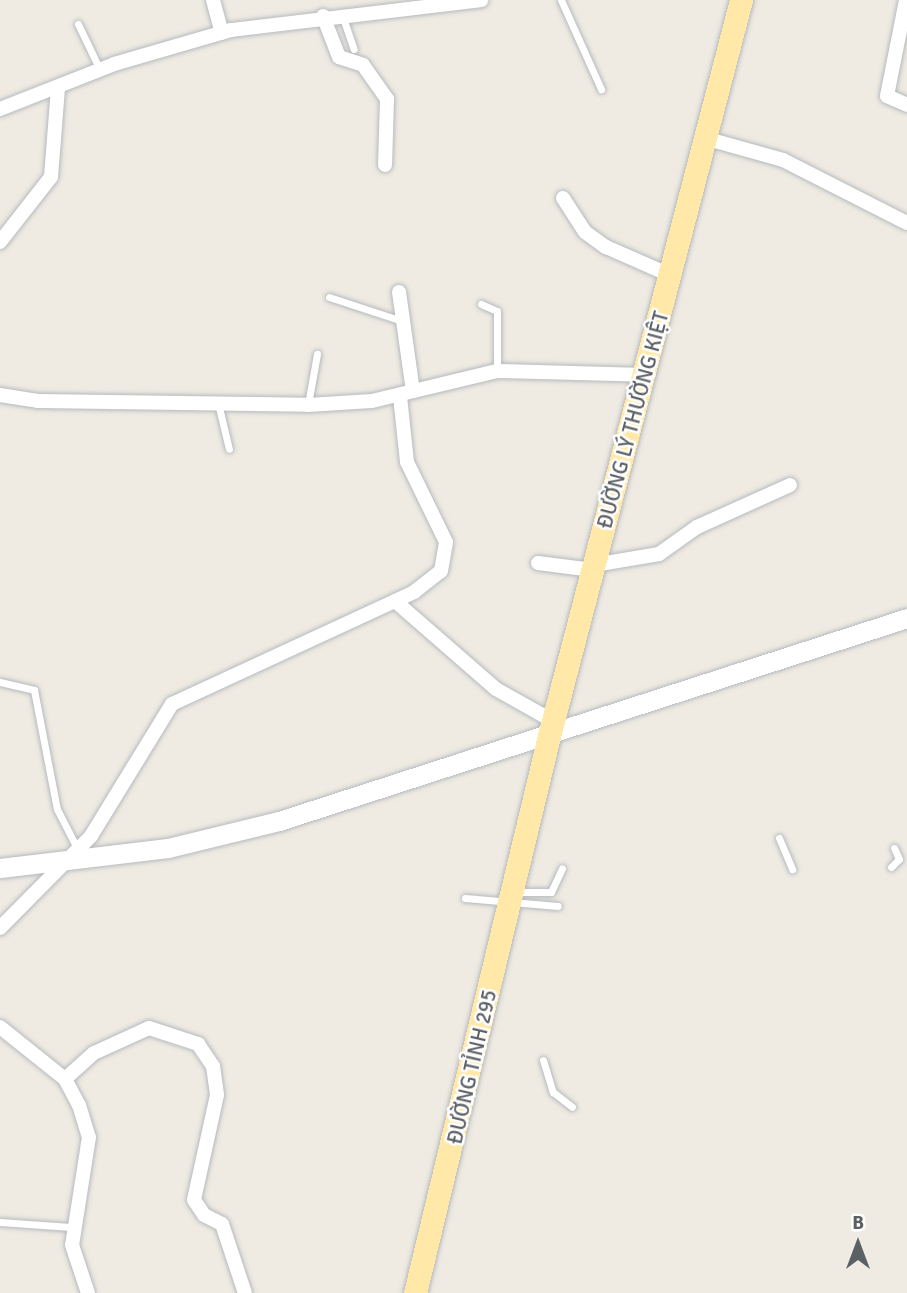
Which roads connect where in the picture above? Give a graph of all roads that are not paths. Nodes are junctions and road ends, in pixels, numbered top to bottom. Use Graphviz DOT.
graph roads {
  1 [pos="213,0"];
  2 [pos="349,0"];
  3 [pos="481,0"];
  4 [pos="561,0"];
  5 [pos="741,0"];
  6 [pos="906,0"];
  7 [pos="349,15"];
  8 [pos="323,16"];
  9 [pos="79,24"];
  10 [pos="222,33"];
  11 [pos="354,49"];
  12 [pos="100,70"];
  13 [pos="58,89"];
  14 [pos="601,89"];
  15 [pos="907,105"];
  16 [pos="0,109"];
  17 [pos="708,139"];
  18 [pos="385,165"];
  19 [pos="563,198"];
  20 [pos="907,223"];
  21 [pos="0,242"];
  22 [pos="672,276"];
  23 [pos="399,292"];
  24 [pos="329,297"];
  25 [pos="481,304"];
  26 [pos="402,321"];
  27 [pos="317,354"];
  28 [pos="497,371"];
  29 [pos="645,375"];
  30 [pos="406,393"];
  31 [pos="0,395"];
  32 [pos="218,403"];
  33 [pos="308,405"];
  34 [pos="229,449"];
  35 [pos="790,485"];
  36 [pos="538,563"];
  37 [pos="594,568"];
  38 [pos="396,601"];
  39 [pos="907,618"];
  40 [pos="0,682"];
  41 [pos="551,729"];
  42 [pos="779,838"];
  43 [pos="524,840"];
  44 [pos="894,848"];
  45 [pos="74,857"];
  46 [pos="0,867"];
  47 [pos="891,867"];
  48 [pos="562,868"];
  49 [pos="792,869"];
  50 [pos="512,897"];
  51 [pos="465,898"];
  52 [pos="558,906"];
  53 [pos="0,928"];
  54 [pos="0,1027"];
  55 [pos="543,1060"];
  56 [pos="65,1079"];
  57 [pos="572,1107"];
  58 [pos="0,1222"];
  59 [pos="71,1227"];
  60 [pos="88,1293"];
  61 [pos="245,1293"];
  62 [pos="415,1293"];
  1 -- 10 [label="street"];
  2 -- 7 [label="street"];
  3 -- 7 [label="street"];
  4 -- 14 [label="lane"];
  5 -- 17 [label="main road, ĐƯỜNG LÝ THƯỜNG KIỆT"];
  6 -- 15 [label="street"];
  7 -- 8 [label="street"];
  7 -- 11 [label="lane"];
  8 -- 10 [label="street"];
  8 -- 18 [label="street"];
  9 -- 12 [label="lane"];
  10 -- 12 [label="street"];
  12 -- 13 [label="street"];
  13 -- 16 [label="street"];
  13 -- 21 [label="street"];
  17 -- 20 [label="street"];
  17 -- 22 [label="main road, ĐƯỜNG LÝ THƯỜNG KIỆT"];
  19 -- 22 [label="street"];
  22 -- 29 [label="main road, ĐƯỜNG LÝ THƯỜNG KIỆT"];
  23 -- 26 [label="street"];
  24 -- 26 [label="lane"];
  25 -- 28 [label="lane"];
  26 -- 30 [label="street"];
  27 -- 33 [label="lane"];
  28 -- 29 [label="street"];
  28 -- 30 [label="street"];
  29 -- 37 [label="main road, ĐƯỜNG LÝ THƯỜNG KIỆT"];
  30 -- 33 [label="street"];
  30 -- 38 [label="street"];
  31 -- 32 [label="street"];
  32 -- 33 [label="street"];
  32 -- 34 [label="lane"];
  35 -- 37 [label="street"];
  36 -- 37 [label="street"];
  37 -- 41 [label="main road, ĐƯỜNG LÝ THƯỜNG KIỆT"];
  38 -- 41 [label="street"];
  38 -- 45 [label="street"];
  39 -- 41 [label="street"];
  40 -- 45 [label="lane"];
  41 -- 43 [label="main road, ĐƯỜNG LÝ THƯỜNG KIỆT"];
  41 -- 45 [label="street"];
  42 -- 49 [label="lane"];
  43 -- 50 [label="main road, ĐƯỜNG TỈNH 295"];
  44 -- 47 [label="lane"];
  45 -- 46 [label="street"];
  45 -- 53 [label="street"];
  48 -- 50 [label="lane"];
  50 -- 51 [label="lane"];
  50 -- 52 [label="lane"];
  50 -- 62 [label="main road, ĐƯỜNG TỈNH 295"];
  54 -- 56 [label="street"];
  55 -- 57 [label="lane"];
  56 -- 59 [label="street"];
  56 -- 61 [label="street"];
  58 -- 59 [label="lane"];
  59 -- 60 [label="street"];
}
